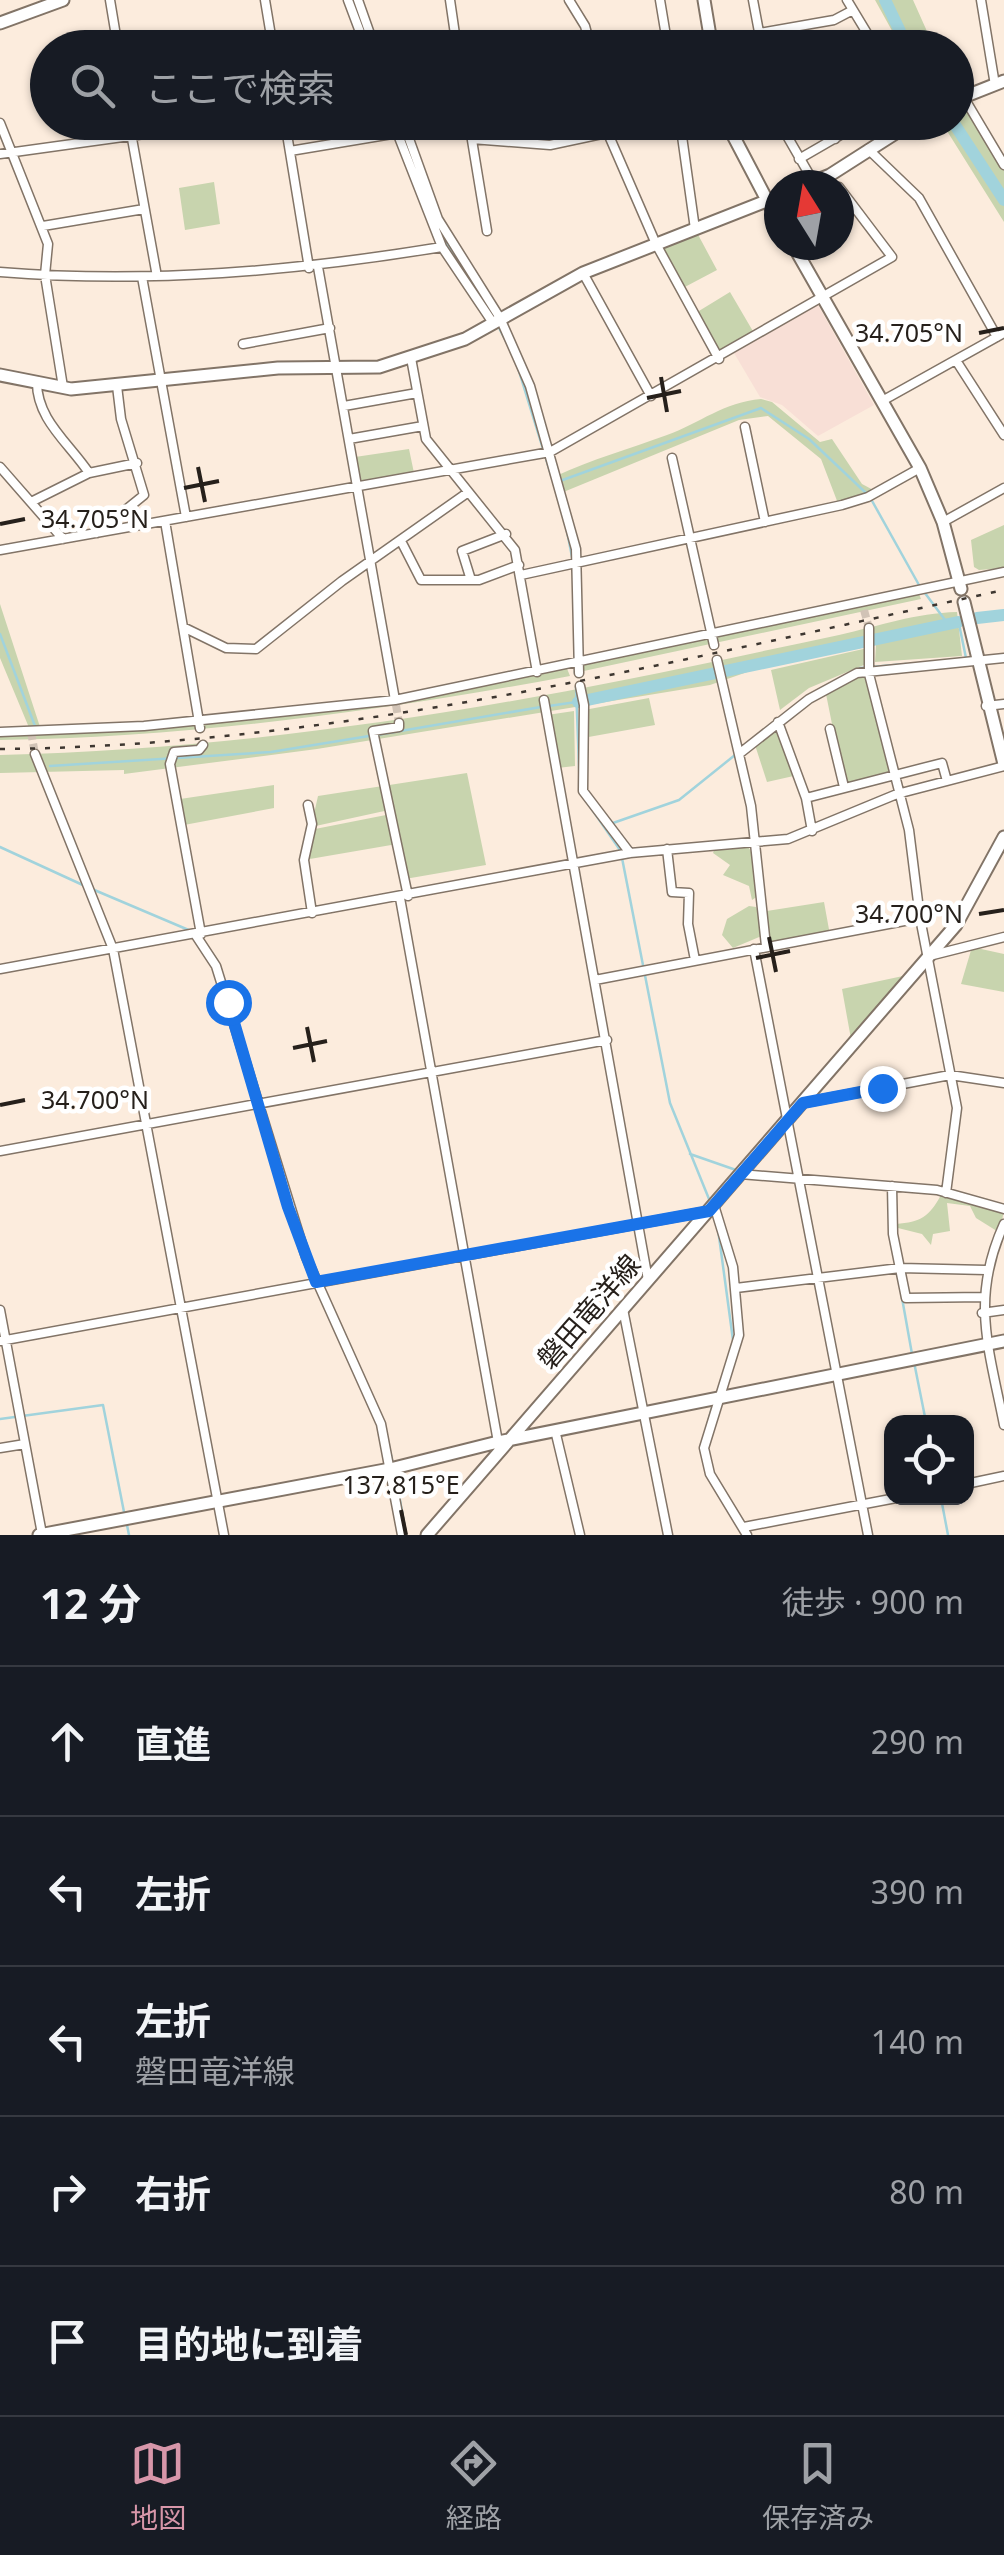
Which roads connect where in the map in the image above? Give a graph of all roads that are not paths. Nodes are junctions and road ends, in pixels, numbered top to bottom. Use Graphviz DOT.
graph roads {
  1 [pos="63,0"];
  2 [pos="110,0"];
  3 [pos="265,0"];
  4 [pos="348,0"];
  5 [pos="358,0"];
  6 [pos="450,0"];
  7 [pos="569,0"];
  8 [pos="660,0"];
  9 [pos="704,0"];
  10 [pos="753,0"];
  11 [pos="847,0"];
  12 [pos="981,0"];
  13 [pos="853,10"];
  14 [pos="0,23"];
  15 [pos="115,30"];
  16 [pos="270,30"];
  17 [pos="359,30"];
  18 [pos="369,30"];
  19 [pos="454,30"];
  20 [pos="587,30"];
  21 [pos="665,30"];
  22 [pos="709,30"];
  23 [pos="758,30"];
  24 [pos="776,30"];
  25 [pos="864,30"];
  26 [pos="999,83"];
  27 [pos="974,93"];
  28 [pos="974,119"];
  29 [pos="0,123"];
  30 [pos="110,140"];
  31 [pos="132,140"];
  32 [pos="288,140"];
  33 [pos="346,140"];
  34 [pos="406,140"];
  35 [pos="406,140"];
  36 [pos="472,140"];
  37 [pos="485,140"];
  38 [pos="565,140"];
  39 [pos="610,140"];
  40 [pos="683,140"];
  41 [pos="735,140"];
  42 [pos="789,140"];
  43 [pos="832,140"];
  44 [pos="880,140"];
  45 [pos="867,148"];
  46 [pos="290,151"];
  47 [pos="0,154"];
  48 [pos="11,154"];
  49 [pos="800,159"];
  50 [pos="1004,165"];
  51 [pos="804,170"];
  52 [pos="847,170"];
  53 [pos="764,198"];
  54 [pos="764,203"];
  55 [pos="854,206"];
  56 [pos="144,210"];
  57 [pos="43,226"];
  58 [pos="695,229"];
  59 [pos="488,231"];
  60 [pos="656,244"];
  61 [pos="442,247"];
  62 [pos="801,260"];
  63 [pos="313,268"];
  64 [pos="156,270"];
  65 [pos="0,272"];
  66 [pos="583,273"];
  67 [pos="44,274"];
  68 [pos="142,277"];
  69 [pos="824,300"];
  70 [pos="496,320"];
  71 [pos="330,328"];
  72 [pos="1000,335"];
  73 [pos="242,344"];
  74 [pos="411,358"];
  75 [pos="719,359"];
  76 [pos="957,362"];
  77 [pos="338,370"];
  78 [pos="0,375"];
  79 [pos="37,381"];
  80 [pos="161,381"];
  81 [pos="117,386"];
  82 [pos="63,388"];
  83 [pos="417,393"];
  84 [pos="651,396"];
  85 [pos="882,401"];
  86 [pos="344,406"];
  87 [pos="423,426"];
  88 [pos="745,427"];
  89 [pos="1004,435"];
  90 [pos="350,439"];
  91 [pos="550,452"];
  92 [pos="672,458"];
  93 [pos="137,463"];
  94 [pos="0,467"];
  95 [pos="920,468"];
  96 [pos="446,471"];
  97 [pos="89,473"];
  98 [pos="358,486"];
  99 [pos="1004,488"];
  100 [pos="468,492"];
  101 [pos="31,502"];
  102 [pos="186,518"];
  103 [pos="165,521"];
  104 [pos="765,522"];
  105 [pos="943,522"];
  106 [pos="96,533"];
  107 [pos="506,534"];
  108 [pos="63,539"];
  109 [pos="691,539"];
  110 [pos="401,541"];
  111 [pos="0,550"];
  112 [pos="578,562"];
  113 [pos="370,564"];
  114 [pos="520,570"];
  115 [pos="1004,572"];
  116 [pos="471,580"];
  117 [pos="960,585"];
  118 [pos="964,602"];
  119 [pos="183,626"];
  120 [pos="869,628"];
  121 [pos="713,640"];
  122 [pos="1004,658"];
  123 [pos="717,660"];
  124 [pos="976,662"];
  125 [pos="579,668"];
  126 [pos="870,669"];
  127 [pos="536,672"];
  128 [pos="580,686"];
  129 [pos="544,700"];
  130 [pos="396,702"];
  131 [pos="1004,704"];
  132 [pos="986,706"];
  133 [pos="778,722"];
  134 [pos="399,723"];
  135 [pos="200,724"];
  136 [pos="830,729"];
  137 [pos="0,732"];
  138 [pos="202,745"];
  139 [pos="36,754"];
  140 [pos="739,754"];
  141 [pos="1004,765"];
  142 [pos="895,773"];
  143 [pos="947,781"];
  144 [pos="844,787"];
  145 [pos="897,794"];
  146 [pos="806,798"];
  147 [pos="308,805"];
  148 [pos="812,830"];
  149 [pos="1004,836"];
  150 [pos="755,844"];
  151 [pos="667,849"];
  152 [pos="630,853"];
  153 [pos="573,865"];
  154 [pos="404,897"];
  155 [pos="312,914"];
  156 [pos="920,918"];
  157 [pos="198,934"];
  158 [pos="1004,936"];
  159 [pos="766,946"];
  160 [pos="113,949"];
  161 [pos="754,949"];
  162 [pos="929,956"];
  163 [pos="695,960"];
  164 [pos="0,970"];
  165 [pos="595,980"];
  166 [pos="607,1040"];
  167 [pos="432,1070"];
  168 [pos="950,1075"];
  169 [pos="1004,1083"];
  170 [pos="258,1102"];
  171 [pos="803,1103"];
  172 [pos="787,1121"];
  173 [pos="146,1124"];
  174 [pos="0,1151"];
  175 [pos="740,1174"];
  176 [pos="798,1178"];
  177 [pos="892,1186"];
  178 [pos="946,1193"];
  179 [pos="711,1208"];
  180 [pos="1004,1209"];
  181 [pos="639,1224"];
  182 [pos="1004,1224"];
  183 [pos="465,1254"];
  184 [pos="900,1268"];
  185 [pos="986,1270"];
  186 [pos="818,1278"];
  187 [pos="648,1280"];
  188 [pos="316,1282"];
  189 [pos="736,1288"];
  190 [pos="984,1297"];
  191 [pos="180,1306"];
  192 [pos="623,1309"];
  193 [pos="0,1310"];
  194 [pos="1004,1310"];
  195 [pos="982,1313"];
  196 [pos="3,1340"];
  197 [pos="1004,1341"];
  198 [pos="988,1344"];
  199 [pos="837,1374"];
  200 [pos="720,1397"];
  201 [pos="646,1412"];
  202 [pos="1004,1426"];
  203 [pos="555,1430"];
  204 [pos="503,1441"];
  205 [pos="25,1444"];
  206 [pos="0,1448"];
  207 [pos="390,1470"];
  208 [pos="1004,1476"];
  209 [pos="974,1482"];
  210 [pos="884,1500"];
  211 [pos="218,1502"];
  212 [pos="862,1504"];
  213 [pos="746,1531"];
  214 [pos="41,1535"];
  215 [pos="224,1535"];
  216 [pos="402,1535"];
  217 [pos="427,1535"];
  218 [pos="580,1535"];
  219 [pos="668,1535"];
  220 [pos="868,1535"];
  1 -- 14 [label="street"];
  2 -- 15 [label="street"];
  3 -- 16 [label="street"];
  4 -- 17 [label="street"];
  5 -- 18 [label="street"];
  6 -- 19 [label="street"];
  7 -- 20 [label="street"];
  8 -- 21 [label="street"];
  9 -- 22 [label="street"];
  10 -- 23 [label="street"];
  11 -- 13 [label="street"];
  12 -- 26 [label="street"];
  13 -- 24 [label="street"];
  13 -- 25 [label="street"];
  26 -- 27 [label="street"];
  28 -- 50 [label="street"];
  29 -- 48 [label="street"];
  30 -- 48 [label="street"];
  31 -- 56 [label="street"];
  32 -- 46 [label="street"];
  33 -- 46 [label="street"];
  34 -- 61 [label="street"];
  35 -- 70 [label="street"];
  36 -- 59 [label="street"];
  37 -- 38 [label="street"];
  39 -- 60 [label="street"];
  40 -- 58 [label="street"];
  41 -- 53 [label="street"];
  42 -- 49 [label="street"];
  43 -- 49 [label="street"];
  44 -- 45 [label="street"];
  45 -- 52 [label="street"];
  45 -- 72 [label="street"];
  46 -- 63 [label="street"];
  47 -- 48 [label="street"];
  48 -- 57 [label="street"];
  49 -- 51 [label="street"];
  54 -- 58 [label="street"];
  55 -- 69 [label="street"];
  56 -- 57 [label="street"];
  56 -- 64 [label="street"];
  57 -- 67 [label="street"];
  58 -- 60 [label="street"];
  60 -- 66 [label="street"];
  60 -- 75 [label="street"];
  61 -- 63 [label="street"];
  61 -- 70 [label="street"];
  62 -- 69 [label="street"];
  63 -- 68 [label="street"];
  63 -- 71 [label="street"];
  65 -- 67 [label="street"];
  66 -- 70 [label="street"];
  66 -- 84 [label="street"];
  67 -- 68 [label="street"];
  67 -- 82 [label="street"];
  68 -- 80 [label="street"];
  69 -- 75 [label="street"];
  69 -- 85 [label="street"];
  70 -- 74 [label="street"];
  70 -- 91 [label="street"];
  71 -- 73 [label="street"];
  71 -- 77 [label="street"];
  72 -- 76 [label="street"];
  74 -- 77 [label="street"];
  74 -- 83 [label="street"];
  75 -- 84 [label="street"];
  76 -- 85 [label="street"];
  76 -- 89 [label="street"];
  77 -- 80 [label="street"];
  77 -- 86 [label="street"];
  78 -- 79 [label="street"];
  79 -- 82 [label="street"];
  79 -- 97 [label="street"];
  80 -- 81 [label="street"];
  80 -- 102 [label="street"];
  81 -- 82 [label="street"];
  81 -- 93 [label="street"];
  83 -- 86 [label="street"];
  83 -- 87 [label="street"];
  84 -- 91 [label="street"];
  85 -- 95 [label="street"];
  86 -- 90 [label="street"];
  87 -- 90 [label="street"];
  87 -- 96 [label="street"];
  88 -- 104 [label="street"];
  90 -- 98 [label="street"];
  91 -- 96 [label="street"];
  91 -- 112 [label="street"];
  92 -- 109 [label="street"];
  93 -- 97 [label="street"];
  93 -- 106 [label="street"];
  94 -- 101 [label="street"];
  95 -- 104 [label="street"];
  95 -- 105 [label="street"];
  96 -- 98 [label="street"];
  96 -- 100 [label="street"];
  97 -- 101 [label="street"];
  98 -- 102 [label="street"];
  98 -- 113 [label="street"];
  99 -- 105 [label="street"];
  100 -- 107 [label="street"];
  100 -- 110 [label="street"];
  101 -- 108 [label="street"];
  102 -- 103 [label="street"];
  103 -- 106 [label="street"];
  103 -- 119 [label="street"];
  104 -- 109 [label="street"];
  105 -- 117 [label="street"];
  106 -- 108 [label="street"];
  107 -- 114 [label="street"];
  107 -- 116 [label="street"];
  108 -- 111 [label="street"];
  109 -- 112 [label="street"];
  109 -- 121 [label="street"];
  110 -- 113 [label="street"];
  110 -- 116 [label="street"];
  112 -- 114 [label="street"];
  112 -- 125 [label="street"];
  113 -- 119 [label="street"];
  113 -- 130 [label="street"];
  114 -- 116 [label="street"];
  114 -- 127 [label="street"];
  115 -- 117 [label="street"];
  117 -- 121 [label="street"];
  118 -- 124 [label="street"];
  119 -- 135 [label="street"];
  120 -- 126 [label="street"];
  121 -- 125 [label="street"];
  122 -- 124 [label="street"];
  123 -- 140 [label="street"];
  124 -- 126 [label="street"];
  124 -- 132 [label="street"];
  125 -- 127 [label="street"];
  126 -- 133 [label="street"];
  126 -- 142 [label="street"];
  127 -- 130 [label="street"];
  128 -- 152 [label="street"];
  129 -- 153 [label="street"];
  130 -- 135 [label="street"];
  131 -- 132 [label="street"];
  132 -- 141 [label="street"];
  133 -- 140 [label="street"];
  133 -- 146 [label="street"];
  134 -- 154 [label="street"];
  135 -- 137 [label="street"];
  136 -- 144 [label="street"];
  138 -- 157 [label="street"];
  139 -- 160 [label="street"];
  140 -- 150 [label="street"];
  141 -- 143 [label="street"];
  142 -- 143 [label="street"];
  142 -- 144 [label="street"];
  142 -- 145 [label="street"];
  143 -- 145 [label="street"];
  144 -- 146 [label="street"];
  145 -- 148 [label="street"];
  145 -- 156 [label="street"];
  146 -- 148 [label="street"];
  147 -- 155 [label="street"];
  148 -- 150 [label="street"];
  149 -- 162 [label="street, 磐田竜洋線"];
  150 -- 151 [label="street"];
  150 -- 159 [label="street"];
  151 -- 152 [label="street"];
  151 -- 163 [label="street"];
  152 -- 153 [label="street"];
  153 -- 154 [label="street"];
  153 -- 165 [label="street"];
  154 -- 155 [label="street"];
  154 -- 167 [label="street"];
  155 -- 157 [label="street"];
  156 -- 159 [label="street"];
  156 -- 162 [label="street"];
  157 -- 160 [label="street"];
  157 -- 170 [label="street"];
  158 -- 162 [label="street"];
  159 -- 161 [label="street"];
  160 -- 164 [label="street"];
  160 -- 173 [label="street"];
  161 -- 163 [label="street"];
  161 -- 172 [label="street"];
  162 -- 168 [label="street"];
  162 -- 171 [label="street, 磐田竜洋線"];
  163 -- 165 [label="street"];
  165 -- 166 [label="street"];
  166 -- 167 [label="street"];
  166 -- 181 [label="street"];
  167 -- 170 [label="street"];
  167 -- 183 [label="street"];
  168 -- 169 [label="street"];
  168 -- 171 [label="street"];
  168 -- 178 [label="street"];
  170 -- 173 [label="street"];
  170 -- 188 [label="street"];
  171 -- 172 [label="street, 磐田竜洋線"];
  172 -- 175 [label="street, 磐田竜洋線"];
  172 -- 176 [label="street"];
  173 -- 174 [label="street"];
  173 -- 191 [label="street"];
  175 -- 176 [label="street"];
  175 -- 179 [label="street, 磐田竜洋線"];
  176 -- 177 [label="street"];
  176 -- 186 [label="street"];
  177 -- 178 [label="street"];
  177 -- 184 [label="street"];
  178 -- 180 [label="street"];
  179 -- 181 [label="street"];
  179 -- 187 [label="street, 磐田竜洋線"];
  179 -- 189 [label="street"];
  181 -- 183 [label="street"];
  181 -- 187 [label="street"];
  182 -- 185 [label="street"];
  183 -- 188 [label="street"];
  183 -- 204 [label="street"];
  184 -- 185 [label="street"];
  184 -- 186 [label="street"];
  184 -- 190 [label="street"];
  185 -- 190 [label="street"];
  186 -- 189 [label="street"];
  186 -- 199 [label="street"];
  187 -- 192 [label="street, 磐田竜洋線"];
  188 -- 191 [label="street"];
  188 -- 207 [label="street"];
  189 -- 200 [label="street"];
  190 -- 195 [label="street"];
  191 -- 196 [label="street"];
  191 -- 211 [label="street"];
  192 -- 201 [label="street"];
  192 -- 204 [label="street, 磐田竜洋線"];
  193 -- 196 [label="street"];
  194 -- 195 [label="street"];
  195 -- 198 [label="street"];
  196 -- 205 [label="street"];
  197 -- 198 [label="street"];
  198 -- 199 [label="street"];
  198 -- 202 [label="street"];
  199 -- 200 [label="street"];
  199 -- 212 [label="street"];
  200 -- 201 [label="street"];
  200 -- 213 [label="street"];
  201 -- 203 [label="street"];
  201 -- 219 [label="street"];
  203 -- 204 [label="street"];
  203 -- 218 [label="street"];
  204 -- 207 [label="street"];
  204 -- 217 [label="street, 磐田竜洋線"];
  205 -- 206 [label="street"];
  205 -- 214 [label="street"];
  207 -- 211 [label="street"];
  207 -- 216 [label="street"];
  208 -- 209 [label="street"];
  210 -- 212 [label="street"];
  211 -- 214 [label="street"];
  211 -- 215 [label="street"];
  212 -- 213 [label="street"];
  212 -- 220 [label="street"];
}
